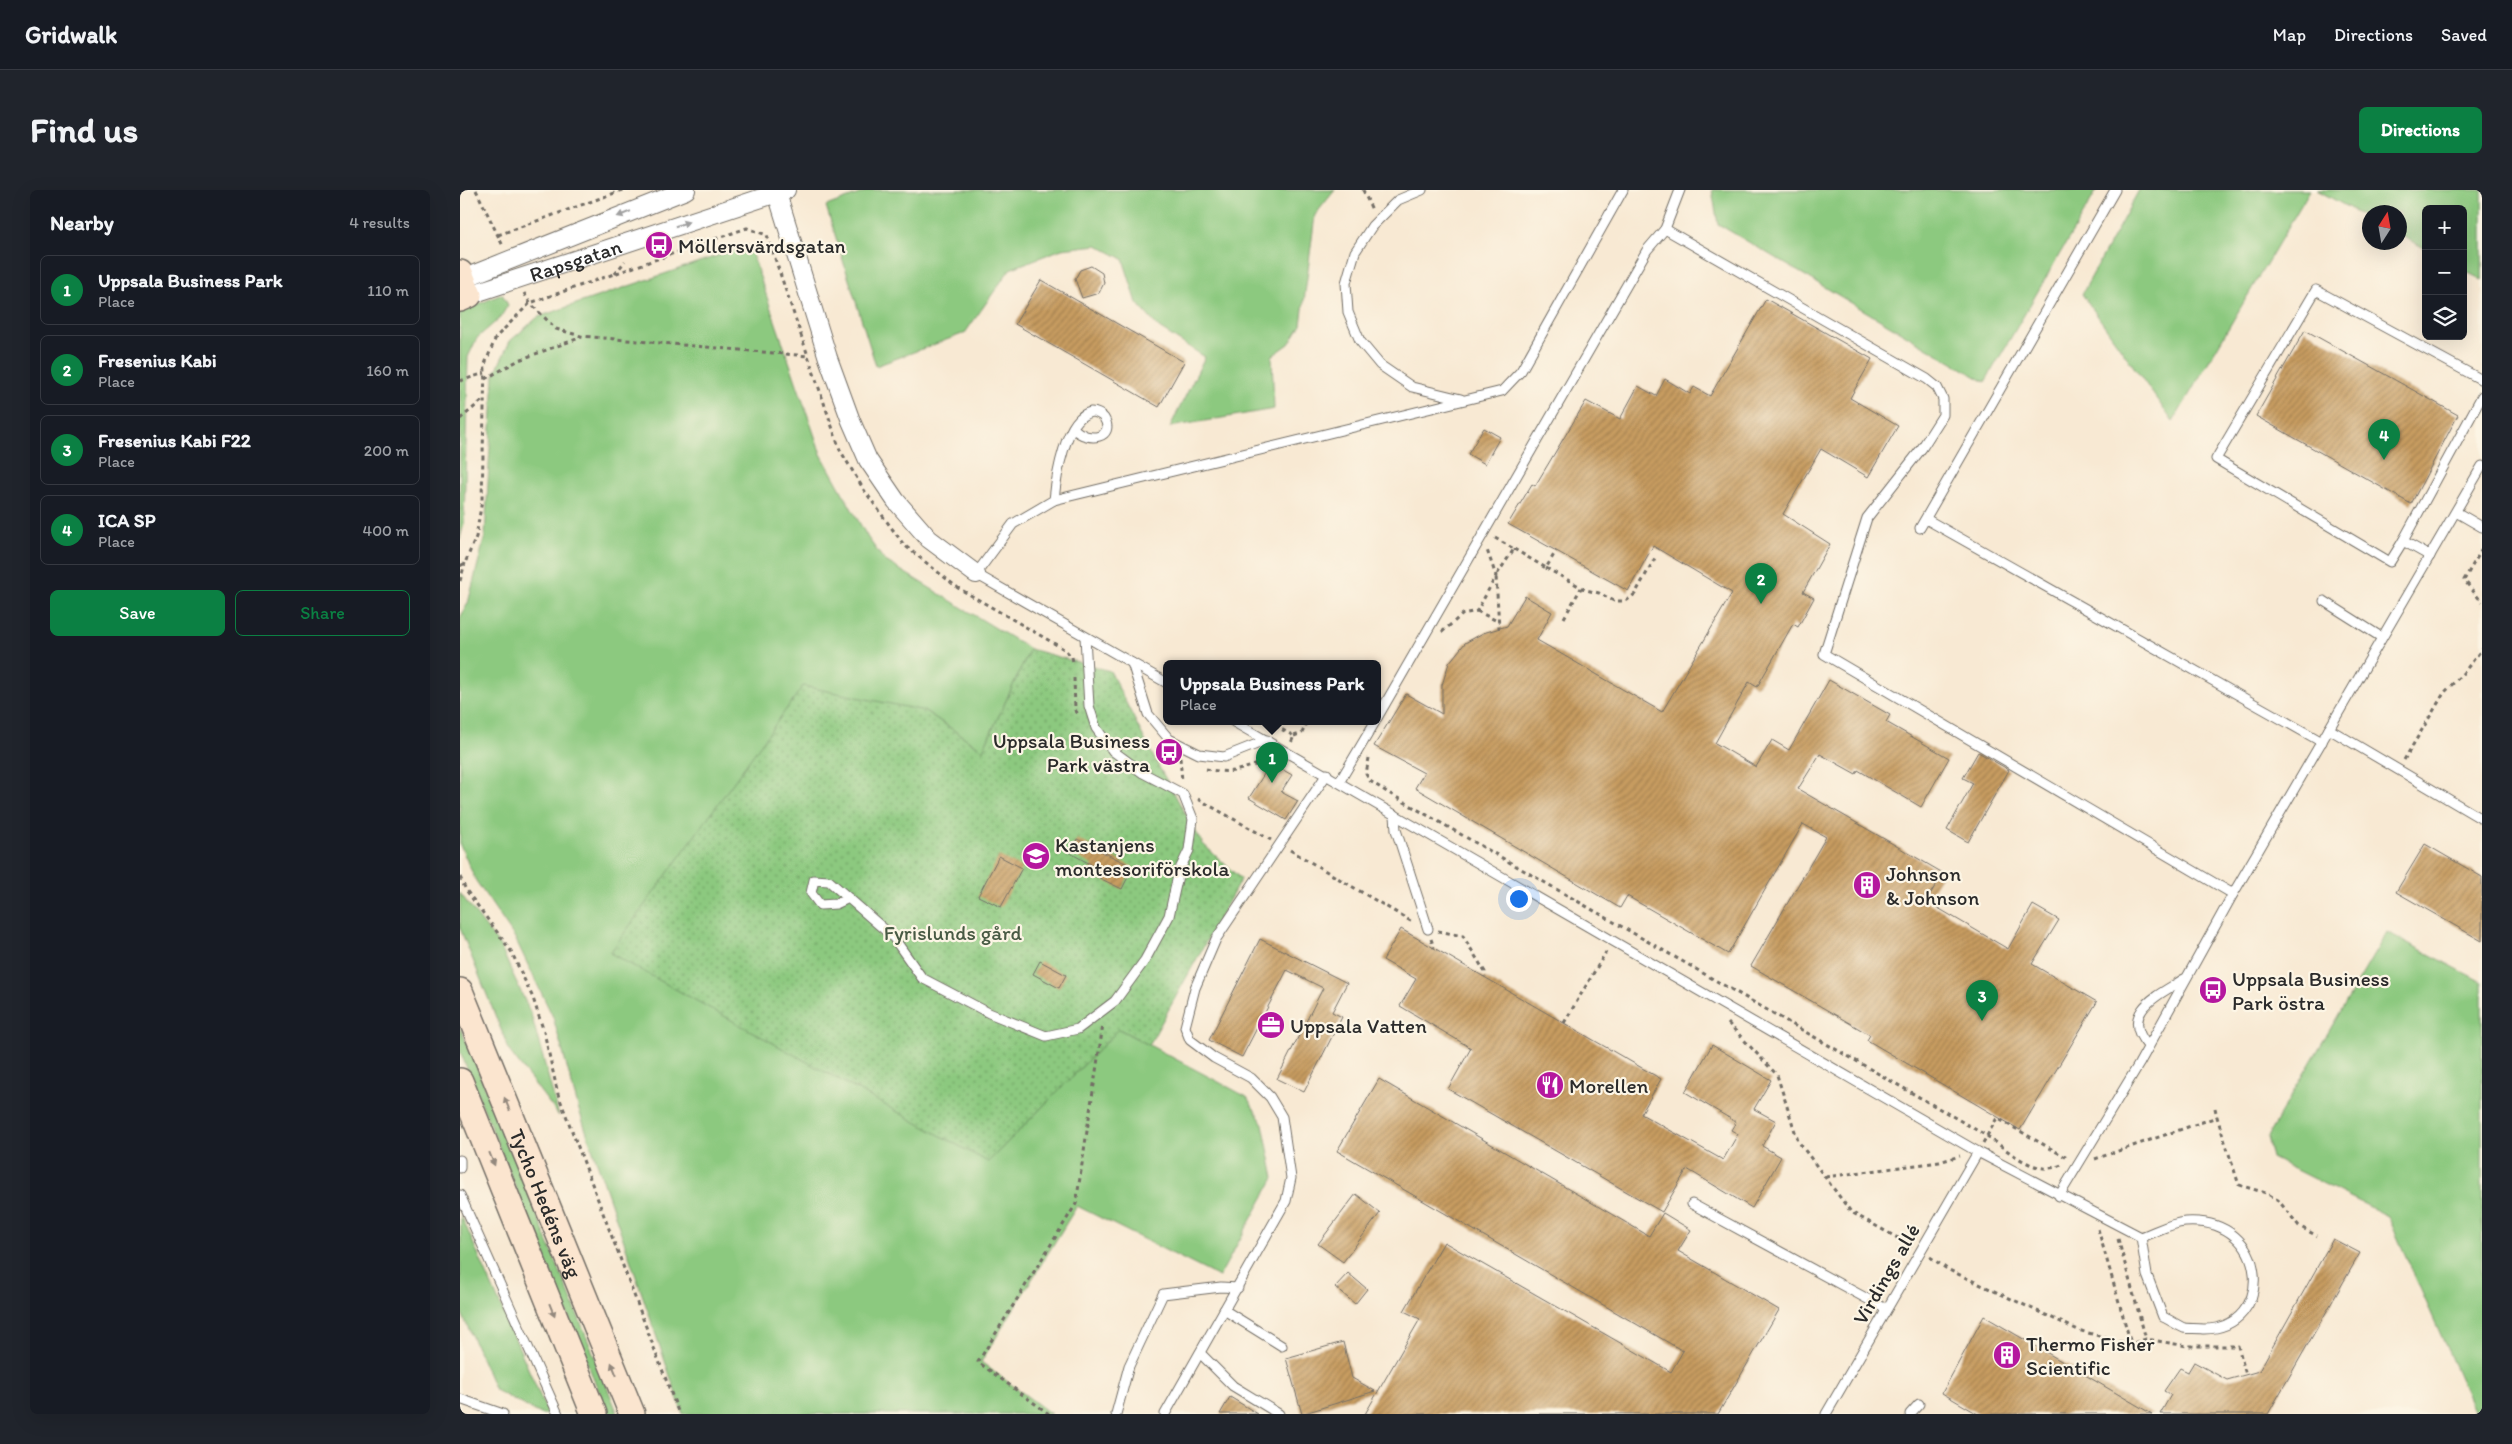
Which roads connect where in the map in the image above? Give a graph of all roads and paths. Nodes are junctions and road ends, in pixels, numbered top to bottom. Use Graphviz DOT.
graph roads {
  1 [pos="623,190"];
  2 [pos="686,190"];
  3 [pos="1363,190"];
  4 [pos="1422,190"];
  5 [pos="1624,190"];
  6 [pos="1680,190"];
  7 [pos="2115,190"];
  8 [pos="780,191"];
  9 [pos="1378,219"];
  10 [pos="1665,229"];
  11 [pos="498,234"];
  12 [pos="630,256"];
  13 [pos="614,274"];
  14 [pos="462,285"];
  15 [pos="530,304"];
  16 [pos="584,337"];
  17 [pos="808,356"];
  18 [pos="485,373"];
  19 [pos="484,380"];
  20 [pos="2482,380"];
  21 [pos="460,381"];
  22 [pos="2482,396"];
  23 [pos="484,399"];
  24 [pos="1464,400"];
  25 [pos="460,419"];
  26 [pos="1074,429"];
  27 [pos="2482,466"];
  28 [pos="1054,500"];
  29 [pos="2456,512"];
  30 [pos="1926,519"];
  31 [pos="2482,527"];
  32 [pos="1920,528"];
  33 [pos="1484,535"];
  34 [pos="2403,541"];
  35 [pos="1514,549"];
  36 [pos="2482,549"];
  37 [pos="1556,551"];
  38 [pos="2430,556"];
  39 [pos="1656,558"];
  40 [pos="465,563"];
  41 [pos="460,566"];
  42 [pos="1546,568"];
  43 [pos="976,574"];
  44 [pos="1496,576"];
  45 [pos="460,581"];
  46 [pos="1581,588"];
  47 [pos="2324,601"];
  48 [pos="2482,602"];
  49 [pos="1477,610"];
  50 [pos="1564,618"];
  51 [pos="1499,622"];
  52 [pos="1499,628"];
  53 [pos="1439,636"];
  54 [pos="1085,637"];
  55 [pos="2381,637"];
  56 [pos="2482,649"];
  57 [pos="1132,663"];
  58 [pos="1074,668"];
  59 [pos="1074,676"];
  60 [pos="1163,681"];
  61 [pos="1381,711"];
  62 [pos="1240,725"];
  63 [pos="1306,725"];
  64 [pos="1373,725"];
  65 [pos="1096,728"];
  66 [pos="2329,729"];
  67 [pos="1294,736"];
  68 [pos="1267,740"];
  69 [pos="2322,742"];
  70 [pos="1370,756"];
  71 [pos="1179,758"];
  72 [pos="2398,770"];
  73 [pos="1327,774"];
  74 [pos="1340,781"];
  75 [pos="1183,794"];
  76 [pos="1395,815"];
  77 [pos="2482,819"];
  78 [pos="1280,845"];
  79 [pos="460,877"];
  80 [pos="2233,894"];
  81 [pos="849,898"];
  82 [pos="1428,929"];
  83 [pos="1601,948"];
  84 [pos="1606,952"];
  85 [pos="1615,956"];
  86 [pos="1484,977"];
  87 [pos="2186,977"];
  88 [pos="460,991"];
  89 [pos="1105,1008"];
  90 [pos="1724,1019"];
  91 [pos="1564,1023"];
  92 [pos="2148,1046"];
  93 [pos="460,1082"];
  94 [pos="2215,1108"];
  95 [pos="2216,1117"];
  96 [pos="1986,1136"];
  97 [pos="1978,1152"];
  98 [pos="460,1160"];
  99 [pos="2070,1160"];
  100 [pos="2080,1160"];
  101 [pos="460,1168"];
  102 [pos="1825,1177"];
  103 [pos="460,1195"];
  104 [pos="2059,1196"];
  105 [pos="1692,1204"];
  106 [pos="2094,1214"];
  107 [pos="2113,1223"];
  108 [pos="2316,1236"];
  109 [pos="2141,1237"];
  110 [pos="1920,1250"];
  111 [pos="1238,1288"];
  112 [pos="1886,1309"];
  113 [pos="1224,1310"];
  114 [pos="2146,1339"];
  115 [pos="2131,1344"];
  116 [pos="1282,1346"];
  117 [pos="1200,1353"];
  118 [pos="2246,1374"];
  119 [pos="460,1399"];
  120 [pos="1919,1404"];
  121 [pos="503,1414"];
  122 [pos="558,1414"];
  123 [pos="594,1414"];
  124 [pos="632,1414"];
  125 [pos="680,1414"];
  126 [pos="1049,1414"];
  127 [pos="1116,1414"];
  128 [pos="1166,1414"];
  129 [pos="1280,1414"];
  130 [pos="1826,1414"];
  131 [pos="1910,1414"];
  1 -- 11 [label="path"];
  2 -- 14 [label="street, Rapsgatan, one-way"];
  3 -- 9 [label="path"];
  4 -- 9 [label="lane"];
  5 -- 24 [label="lane"];
  6 -- 10 [label="lane"];
  7 -- 30 [label="lane"];
  14 -- 8 [label="street, Rapsgatan, one-way"];
  8 -- 43 [label="street"];
  9 -- 24 [label="lane"];
  10 -- 33 [label="lane"];
  10 -- 80 [label="lane"];
  12 -- 13 [label="path"];
  13 -- 15 [label="path"];
  13 -- 17 [label="path"];
  15 -- 16 [label="path"];
  15 -- 18 [label="path"];
  16 -- 17 [label="path"];
  16 -- 19 [label="path"];
  17 -- 58 [label="path"];
  18 -- 19 [label="path"];
  18 -- 21 [label="path"];
  19 -- 23 [label="path"];
  20 -- 34 [label="lane"];
  22 -- 34 [label="lane"];
  23 -- 25 [label="path"];
  23 -- 40 [label="path"];
  24 -- 28 [label="lane"];
  26 -- 28 [label="lane"];
  27 -- 29 [label="lane"];
  28 -- 43 [label="lane"];
  29 -- 31 [label="lane"];
  29 -- 38 [label="lane"];
  30 -- 32 [label="lane"];
  30 -- 69 [label="lane"];
  33 -- 35 [label="path"];
  33 -- 44 [label="path"];
  33 -- 61 [label="lane"];
  34 -- 38 [label="lane"];
  35 -- 42 [label="path"];
  35 -- 44 [label="path"];
  36 -- 48 [label="path"];
  37 -- 42 [label="path"];
  38 -- 55 [label="lane"];
  39 -- 46 [label="path"];
  40 -- 41 [label="path"];
  40 -- 45 [label="path"];
  42 -- 46 [label="path"];
  43 -- 54 [label="lane"];
  44 -- 49 [label="path"];
  44 -- 51 [label="path"];
  46 -- 50 [label="path"];
  47 -- 55 [label="lane"];
  49 -- 51 [label="path"];
  49 -- 53 [label="path"];
  51 -- 52 [label="path"];
  54 -- 57 [label="lane"];
  54 -- 65 [label="lane"];
  55 -- 66 [label="lane"];
  56 -- 72 [label="path"];
  57 -- 60 [label="lane"];
  57 -- 68 [label="lane"];
  59 -- 65 [label="path"];
  62 -- 68 [label="lane"];
  63 -- 67 [label="path"];
  64 -- 74 [label="lane"];
  65 -- 75 [label="lane"];
  66 -- 69 [label="lane"];
  66 -- 72 [label="lane"];
  68 -- 73 [label="lane"];
  69 -- 80 [label="lane"];
  70 -- 96 [label="path"];
  71 -- 75 [label="path"];
  72 -- 77 [label="lane"];
  73 -- 74 [label="lane"];
  73 -- 78 [label="lane"];
  74 -- 76 [label="lane"];
  75 -- 78 [label="path"];
  75 -- 89 [label="lane"];
  76 -- 82 [label="lane"];
  76 -- 97 [label="lane"];
  78 -- 82 [label="path"];
  78 -- 111 [label="lane"];
  79 -- 125 [label="path"];
  80 -- 87 [label="lane"];
  81 -- 89 [label="lane"];
  82 -- 86 [label="path"];
  83 -- 84 [label="path"];
  84 -- 85 [label="path"];
  84 -- 91 [label="path"];
  87 -- 92 [label="lane"];
  87 -- 92 [label="lane"];
  124 -- 88 [label="main road, Tycho Hedéns väg, one-way"];
  89 -- 126 [label="path"];
  90 -- 102 [label="path"];
  92 -- 100 [label="lane"];
  93 -- 123 [label="main road, Tycho Hedéns väg, one-way"];
  94 -- 95 [label="path"];
  95 -- 100 [label="path"];
  95 -- 108 [label="path"];
  96 -- 97 [label="path"];
  96 -- 99 [label="path"];
  96 -- 99 [label="path"];
  97 -- 102 [label="path"];
  97 -- 104 [label="lane"];
  97 -- 110 [label="lane, Virdings allé"];
  98 -- 101 [label="lane"];
  99 -- 100 [label="path"];
  100 -- 104 [label="lane"];
  102 -- 110 [label="path"];
  103 -- 122 [label="lane"];
  104 -- 106 [label="lane"];
  105 -- 112 [label="lane"];
  106 -- 107 [label="lane"];
  106 -- 115 [label="path"];
  107 -- 109 [label="lane"];
  107 -- 114 [label="path"];
  109 -- 109 [label="lane"];
  110 -- 112 [label="lane, Virdings allé"];
  110 -- 115 [label="path"];
  111 -- 113 [label="lane"];
  111 -- 127 [label="lane"];
  112 -- 130 [label="lane, Virdings allé"];
  113 -- 116 [label="lane"];
  113 -- 117 [label="lane"];
  114 -- 115 [label="path"];
  114 -- 118 [label="path"];
  117 -- 128 [label="lane"];
  117 -- 129 [label="lane"];
  119 -- 121 [label="lane"];
  120 -- 131 [label="lane"];
}
